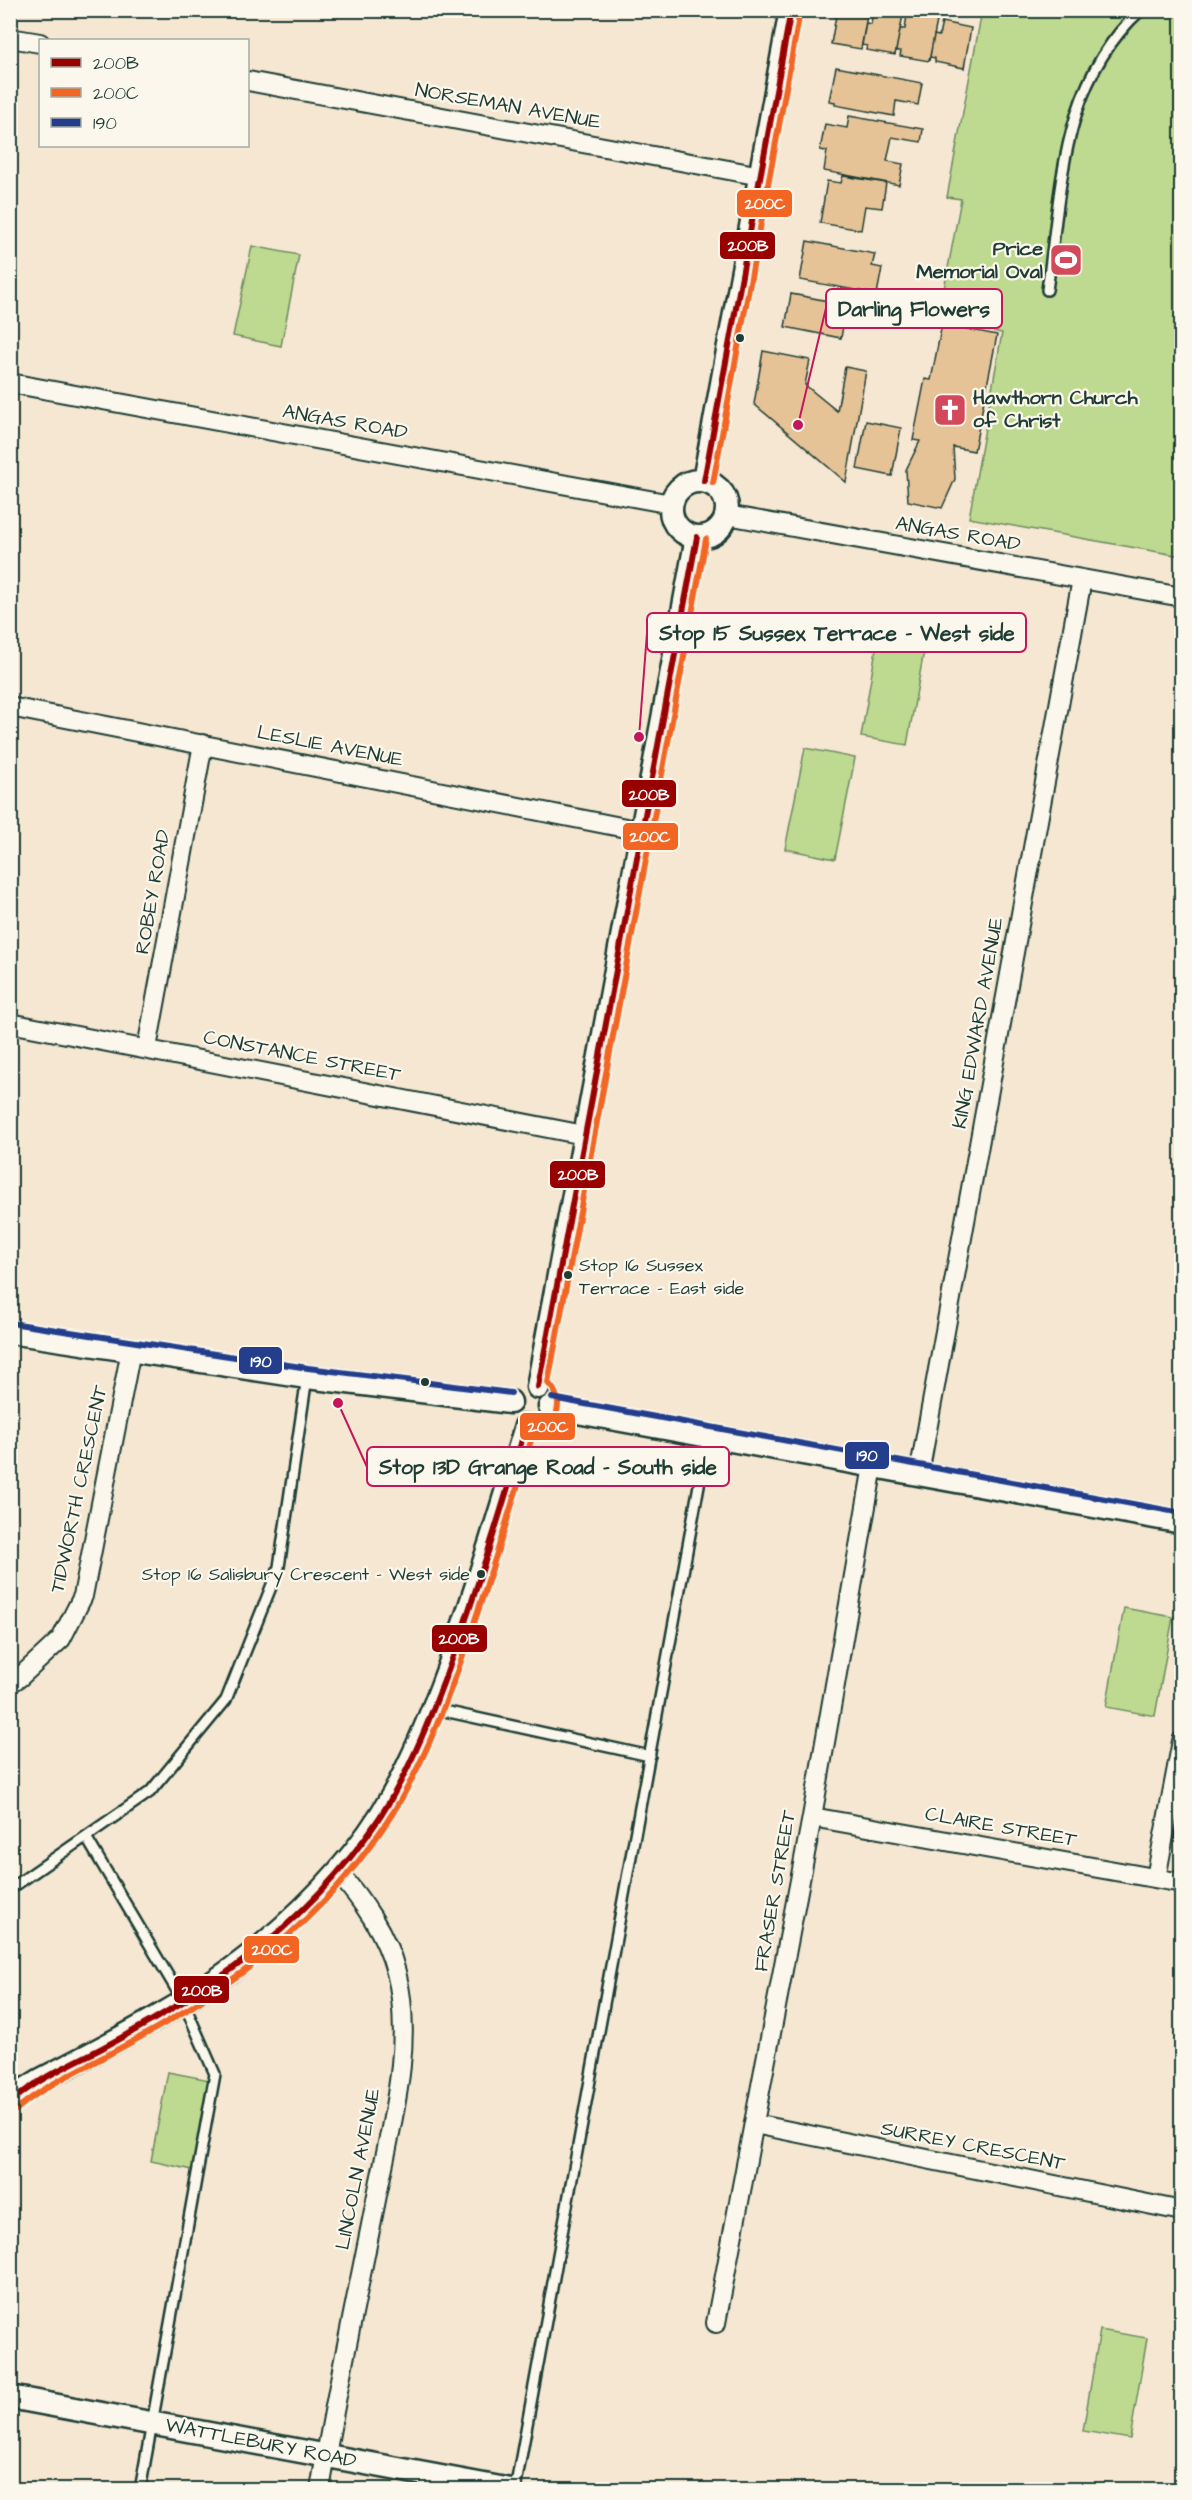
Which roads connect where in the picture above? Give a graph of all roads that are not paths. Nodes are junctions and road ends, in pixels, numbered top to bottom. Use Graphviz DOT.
graph roads {
  1 [pos="791,10"];
  2 [pos="1141,10"];
  3 [pos="10,38"];
  4 [pos="39,44"];
  5 [pos="249,81"];
  6 [pos="761,176"];
  7 [pos="1047,290"];
  8 [pos="10,383"];
  9 [pos="704,481"];
  10 [pos="671,504"];
  11 [pos="727,515"];
  12 [pos="697,537"];
  13 [pos="1082,579"];
  14 [pos="1182,597"];
  15 [pos="10,707"];
  16 [pos="203,744"];
  17 [pos="641,831"];
  18 [pos="10,1023"];
  19 [pos="147,1048"];
  20 [pos="584,1135"];
  21 [pos="10,1332"];
  22 [pos="131,1350"];
  23 [pos="307,1377"];
  24 [pos="538,1387"];
  25 [pos="510,1402"];
  26 [pos="550,1407"];
  27 [pos="526,1426"];
  28 [pos="708,1436"];
  29 [pos="873,1466"];
  30 [pos="919,1474"];
  31 [pos="1182,1522"];
  32 [pos="10,1683"];
  33 [pos="433,1708"];
  34 [pos="1182,1742"];
  35 [pos="650,1756"];
  36 [pos="812,1817"];
  37 [pos="86,1837"];
  38 [pos="337,1871"];
  39 [pos="1156,1878"];
  40 [pos="1182,1883"];
  41 [pos="10,1889"];
  42 [pos="183,2001"];
  43 [pos="10,2103"];
  44 [pos="755,2124"];
  45 [pos="1182,2211"];
  46 [pos="716,2323"];
  47 [pos="10,2397"];
  48 [pos="152,2423"];
  49 [pos="325,2455"];
  50 [pos="140,2490"];
  51 [pos="320,2490"];
  52 [pos="511,2490"];
  53 [pos="515,2490"];
  1 -- 6 [label="street"];
  2 -- 7 [label="lane"];
  3 -- 4 [label="street"];
  5 -- 6 [label="street, NORSEMAN AVENUE"];
  6 -- 9 [label="street"];
  8 -- 10 [label="street, ANGAS ROAD"];
  9 -- 10 [label="street"];
  9 -- 11 [label="street"];
  10 -- 12 [label="street"];
  11 -- 12 [label="street"];
  11 -- 13 [label="street, ANGAS ROAD"];
  12 -- 17 [label="street"];
  13 -- 14 [label="street, ANGAS ROAD"];
  13 -- 30 [label="street, KING EDWARD AVENUE"];
  15 -- 16 [label="street, LESLIE AVENUE"];
  16 -- 17 [label="street, LESLIE AVENUE"];
  16 -- 19 [label="street, ROBEY ROAD"];
  17 -- 20 [label="street"];
  18 -- 19 [label="street, CONSTANCE STREET"];
  19 -- 20 [label="street, CONSTANCE STREET"];
  20 -- 24 [label="street"];
  21 -- 22 [label="street"];
  22 -- 23 [label="street"];
  22 -- 32 [label="street, TIDWORTH CRESCENT"];
  23 -- 25 [label="street"];
  23 -- 37 [label="lane"];
  24 -- 25 [label="street"];
  24 -- 26 [label="street"];
  25 -- 27 [label="street"];
  26 -- 27 [label="street"];
  26 -- 28 [label="street"];
  27 -- 33 [label="street"];
  28 -- 29 [label="street"];
  28 -- 35 [label="lane"];
  29 -- 30 [label="street"];
  29 -- 36 [label="street, FRASER STREET"];
  30 -- 31 [label="street"];
  33 -- 35 [label="lane"];
  33 -- 38 [label="street"];
  34 -- 39 [label="street"];
  35 -- 53 [label="lane"];
  36 -- 39 [label="street, CLAIRE STREET"];
  36 -- 44 [label="street, FRASER STREET"];
  37 -- 41 [label="lane"];
  37 -- 42 [label="lane"];
  38 -- 42 [label="street"];
  38 -- 49 [label="street, LINCOLN AVENUE"];
  39 -- 40 [label="street, CLAIRE STREET"];
  42 -- 43 [label="street"];
  42 -- 48 [label="lane"];
  44 -- 45 [label="street, SURREY CRESCENT"];
  44 -- 46 [label="street, FRASER STREET"];
  47 -- 48 [label="street, WATTLEBURY ROAD"];
  48 -- 49 [label="street, WATTLEBURY ROAD"];
  48 -- 50 [label="lane"];
  49 -- 51 [label="street, LINCOLN AVENUE"];
  49 -- 52 [label="street, WATTLEBURY ROAD"];
}
